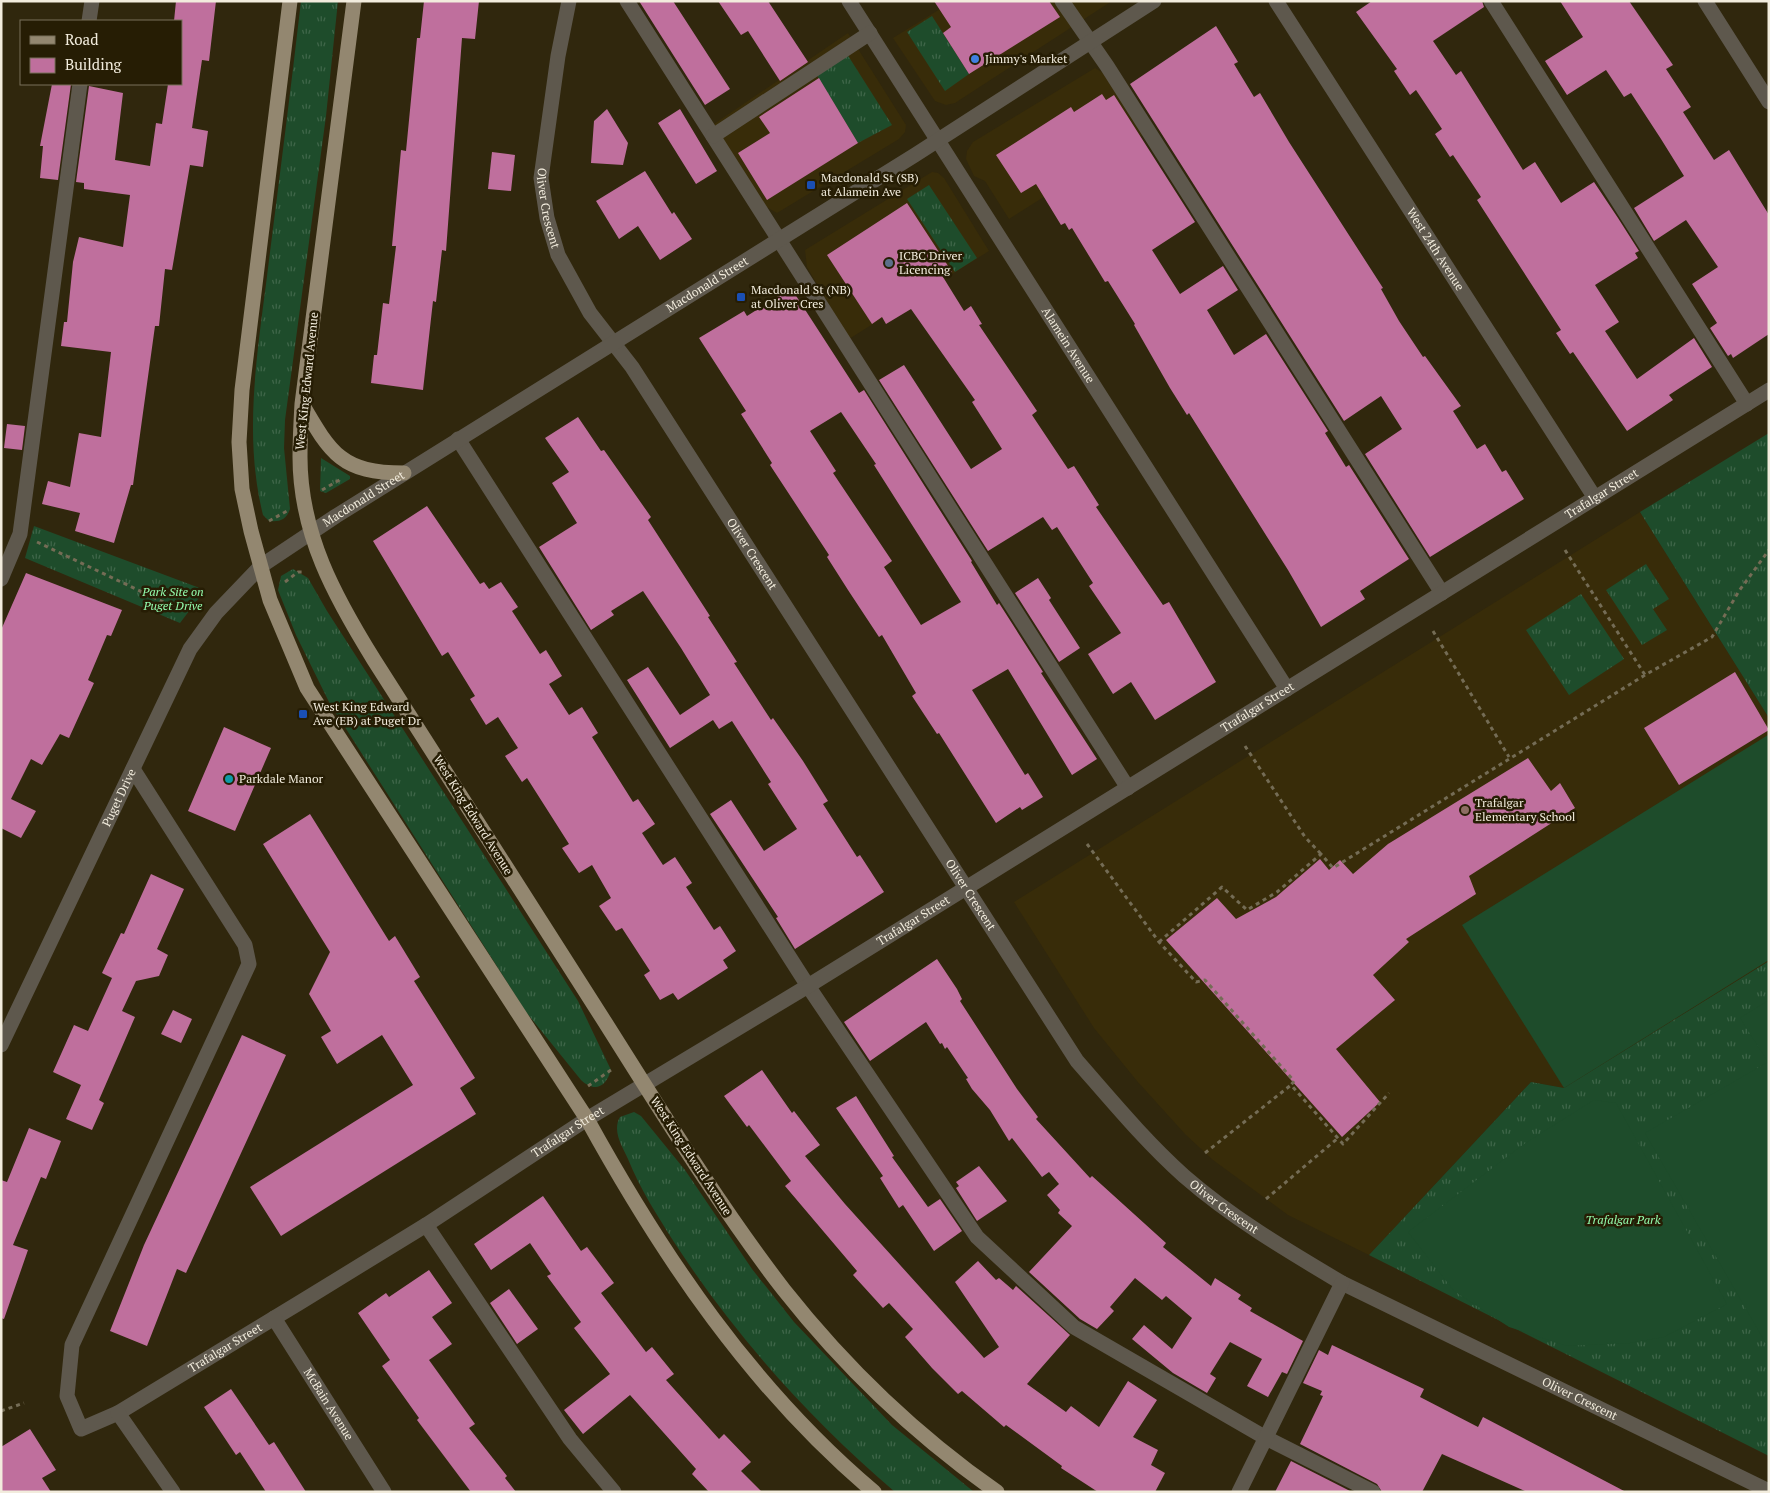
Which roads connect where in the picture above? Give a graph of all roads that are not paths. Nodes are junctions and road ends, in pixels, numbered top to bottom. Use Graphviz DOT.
graph roads {
  1 [pos="92,1"];
  2 [pos="290,1"];
  3 [pos="354,1"];
  4 [pos="568,1"];
  5 [pos="627,1"];
  6 [pos="849,1"];
  7 [pos="1062,1"];
  8 [pos="1154,1"];
  9 [pos="1276,1"];
  10 [pos="1491,1"];
  11 [pos="1705,1"];
  12 [pos="89,20"];
  13 [pos="870,33"];
  14 [pos="1089,42"];
  15 [pos="80,85"];
  16 [pos="1769,102"];
  17 [pos="713,136"];
  18 [pos="938,140"];
  19 [pos="779,239"];
  20 [pos="612,343"];
  21 [pos="1769,390"];
  22 [pos="302,404"];
  23 [pos="1747,404"];
  24 [pos="458,439"];
  25 [pos="404,473"];
  26 [pos="1595,498"];
  27 [pos="311,533"];
  28 [pos="261,566"];
  29 [pos="1,579"];
  30 [pos="1442,593"];
  31 [pos="1287,689"];
  32 [pos="133,769"];
  33 [pos="1128,788"];
  34 [pos="965,888"];
  35 [pos="808,986"];
  36 [pos="1,1045"];
  37 [pos="644,1084"];
  38 [pos="587,1119"];
  39 [pos="426,1225"];
  40 [pos="1342,1283"];
  41 [pos="274,1318"];
  42 [pos="118,1413"];
  43 [pos="1266,1438"];
  44 [pos="1769,1491"];
  45 [pos="173,1492"];
  46 [pos="384,1492"];
  47 [pos="614,1492"];
  48 [pos="874,1492"];
  49 [pos="997,1492"];
  50 [pos="1239,1492"];
  51 [pos="1373,1492"];
  1 -- 12 [label="street"];
  2 -- 28 [label="main road"];
  3 -- 22 [label="main road, West King Edward Avenue"];
  4 -- 20 [label="street, Oliver Crescent"];
  5 -- 17 [label="street"];
  6 -- 13 [label="street, Alamein Avenue"];
  7 -- 14 [label="street"];
  8 -- 14 [label="street, Macdonald Street"];
  9 -- 26 [label="street, West 24th Avenue"];
  10 -- 23 [label="street"];
  11 -- 16 [label="street"];
  13 -- 17 [label="street"];
  13 -- 18 [label="street, Alamein Avenue"];
  14 -- 18 [label="street, Macdonald Street"];
  14 -- 30 [label="street"];
  15 -- 29 [label="street"];
  17 -- 19 [label="street"];
  18 -- 19 [label="street, Macdonald Street"];
  18 -- 31 [label="street, Alamein Avenue"];
  19 -- 20 [label="street, Macdonald Street"];
  19 -- 33 [label="street"];
  20 -- 24 [label="street, Macdonald Street"];
  20 -- 34 [label="street, Oliver Crescent"];
  21 -- 23 [label="street, Trafalgar Street"];
  22 -- 25 [label="main road"];
  22 -- 27 [label="main road, West King Edward Avenue"];
  23 -- 26 [label="street, Trafalgar Street"];
  24 -- 25 [label="street, Macdonald Street"];
  24 -- 35 [label="street"];
  25 -- 27 [label="street, Macdonald Street"];
  26 -- 30 [label="street, Trafalgar Street"];
  27 -- 28 [label="street, Macdonald Street"];
  27 -- 37 [label="main road, West King Edward Avenue"];
  28 -- 32 [label="street, Puget Drive"];
  28 -- 38 [label="main road"];
  30 -- 31 [label="street, Trafalgar Street"];
  31 -- 33 [label="street, Trafalgar Street"];
  32 -- 36 [label="street, Puget Drive"];
  32 -- 42 [label="street, Trafalgar Street"];
  33 -- 34 [label="street, Trafalgar Street"];
  34 -- 35 [label="street, Trafalgar Street"];
  34 -- 40 [label="street, Oliver Crescent"];
  35 -- 37 [label="street, Trafalgar Street"];
  35 -- 43 [label="street"];
  37 -- 38 [label="street, Trafalgar Street"];
  37 -- 49 [label="main road, West King Edward Avenue"];
  38 -- 39 [label="street, Trafalgar Street"];
  38 -- 48 [label="main road"];
  39 -- 41 [label="street, Trafalgar Street"];
  39 -- 47 [label="street"];
  40 -- 43 [label="street"];
  40 -- 44 [label="street, Oliver Crescent"];
  41 -- 42 [label="street, Trafalgar Street"];
  41 -- 46 [label="street, McBain Avenue"];
  42 -- 45 [label="street"];
  43 -- 50 [label="street"];
  43 -- 51 [label="street"];
}
